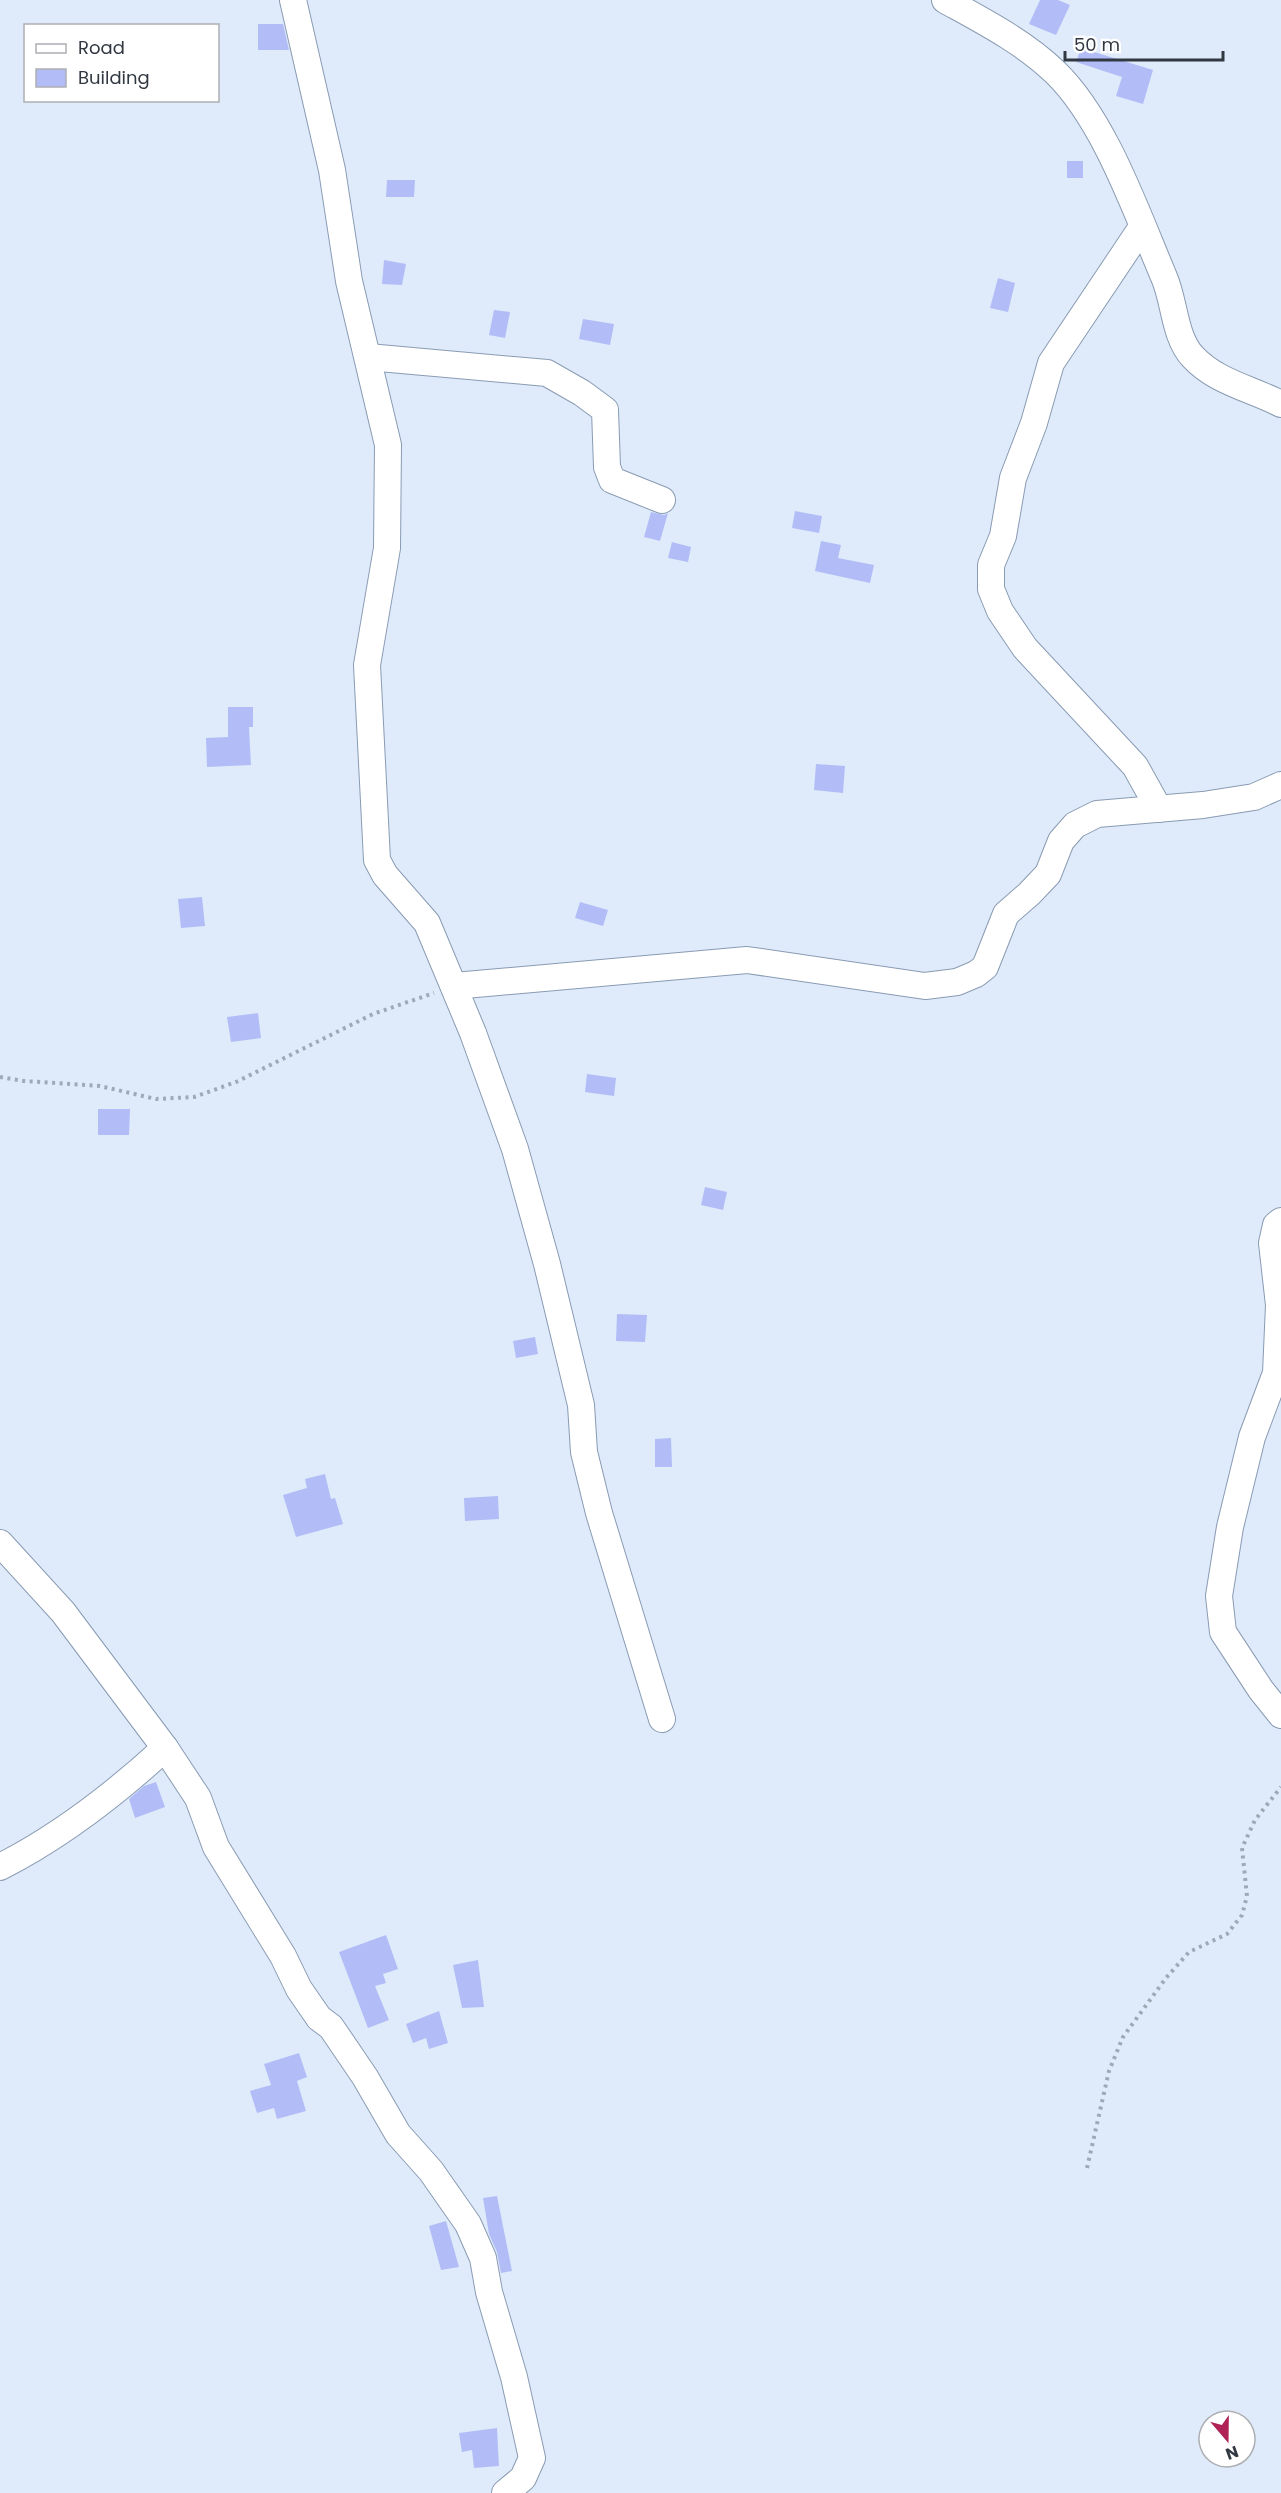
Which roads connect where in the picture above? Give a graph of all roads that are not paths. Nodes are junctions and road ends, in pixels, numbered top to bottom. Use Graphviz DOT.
graph roads {
  1 [pos="293,0"];
  2 [pos="945,0"];
  3 [pos="1142,227"];
  4 [pos="368,357"];
  5 [pos="1281,404"];
  6 [pos="662,500"];
  7 [pos="1281,785"];
  8 [pos="1159,809"];
  9 [pos="454,986"];
  10 [pos="1281,1221"];
  11 [pos="0,1543"];
  12 [pos="1281,1715"];
  13 [pos="662,1719"];
  14 [pos="165,1748"];
  15 [pos="0,1867"];
  16 [pos="505,2493"];
  1 -- 4 [label="street"];
  2 -- 3 [label="street"];
  3 -- 5 [label="street"];
  3 -- 8 [label="street"];
  4 -- 6 [label="street"];
  4 -- 9 [label="street"];
  7 -- 8 [label="street"];
  8 -- 9 [label="street"];
  9 -- 13 [label="street"];
  10 -- 12 [label="street"];
  11 -- 14 [label="street"];
  14 -- 15 [label="street"];
  14 -- 16 [label="street"];
}
